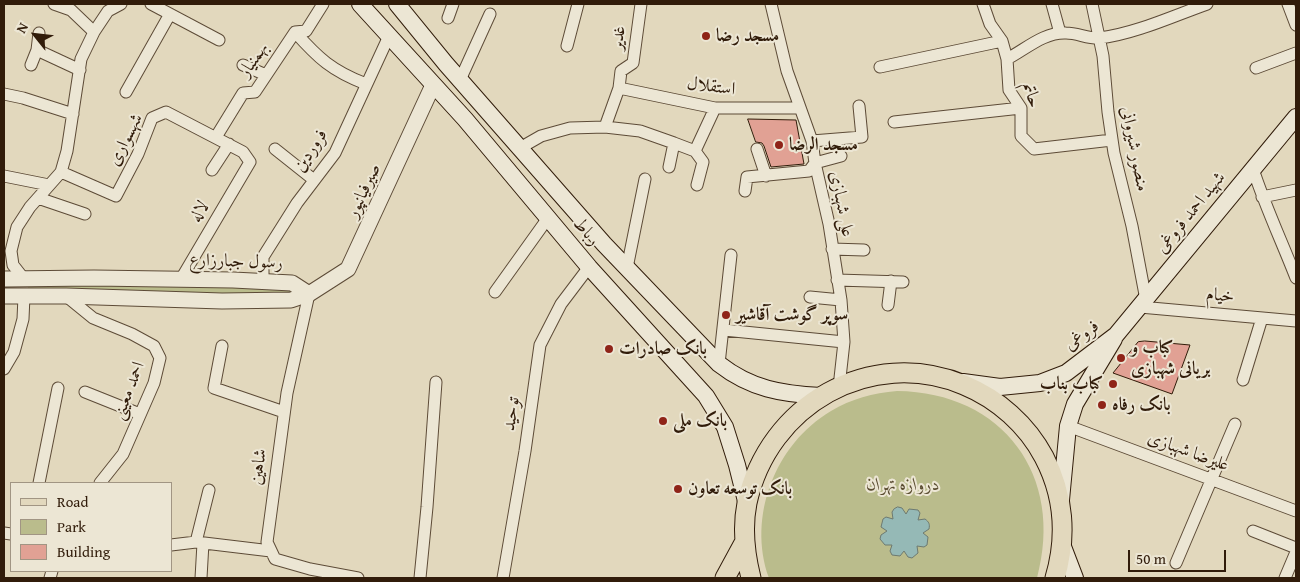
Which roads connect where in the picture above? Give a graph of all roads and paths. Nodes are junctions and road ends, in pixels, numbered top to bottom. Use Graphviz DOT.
graph roads {
  1 [pos="54,4"];
  2 [pos="121,4"];
  3 [pos="151,4"];
  4 [pos="323,4"];
  5 [pos="360,4"];
  6 [pos="397,4"];
  7 [pos="453,4"];
  8 [pos="578,4"];
  9 [pos="641,4"];
  10 [pos="771,4"];
  11 [pos="983,4"];
  12 [pos="1052,4"];
  13 [pos="1092,4"];
  14 [pos="1207,4"];
  15 [pos="1288,4"];
  16 [pos="170,14"];
  17 [pos="490,14"];
  18 [pos="448,18"];
  19 [pos="1296,25"];
  20 [pos="94,32"];
  21 [pos="295,32"];
  22 [pos="1060,33"];
  23 [pos="40,34"];
  24 [pos="389,36"];
  25 [pos="1099,38"];
  26 [pos="218,40"];
  27 [pos="1002,41"];
  28 [pos="567,46"];
  29 [pos="38,50"];
  30 [pos="1296,54"];
  31 [pos="1007,59"];
  32 [pos="446,64"];
  33 [pos="244,65"];
  34 [pos="31,66"];
  35 [pos="880,66"];
  36 [pos="1256,68"];
  37 [pos="80,70"];
  38 [pos="266,75"];
  39 [pos="460,80"];
  40 [pos="366,84"];
  41 [pos="434,85"];
  42 [pos="619,88"];
  43 [pos="126,92"];
  44 [pos="4,94"];
  45 [pos="859,106"];
  46 [pos="715,108"];
  47 [pos="799,108"];
  48 [pos="1021,108"];
  49 [pos="73,114"];
  50 [pos="1296,117"];
  51 [pos="894,122"];
  52 [pos="605,127"];
  53 [pos="216,137"];
  54 [pos="1112,140"];
  55 [pos="812,141"];
  56 [pos="674,143"];
  57 [pos="228,144"];
  58 [pos="520,148"];
  59 [pos="275,149"];
  60 [pos="757,149"];
  61 [pos="695,151"];
  62 [pos="841,156"];
  63 [pos="250,162"];
  64 [pos="815,163"];
  65 [pos="669,167"];
  66 [pos="1253,169"];
  67 [pos="212,170"];
  68 [pos="61,172"];
  69 [pos="4,176"];
  70 [pos="766,176"];
  71 [pos="645,179"];
  72 [pos="314,180"];
  73 [pos="49,185"];
  74 [pos="697,186"];
  75 [pos="1296,190"];
  76 [pos="745,191"];
  77 [pos="1262,197"];
  78 [pos="38,198"];
  79 [pos="85,214"];
  80 [pos="548,218"];
  81 [pos="832,249"];
  82 [pos="864,250"];
  83 [pos="731,255"];
  84 [pos="589,267"];
  85 [pos="627,268"];
  86 [pos="1296,278"];
  87 [pos="4,279"];
  88 [pos="24,279"];
  89 [pos="181,280"];
  90 [pos="837,280"];
  91 [pos="891,281"];
  92 [pos="263,282"];
  93 [pos="903,282"];
  94 [pos="495,292"];
  95 [pos="309,294"];
  96 [pos="4,296"];
  97 [pos="24,296"];
  98 [pos="66,296"];
  99 [pos="810,297"];
  100 [pos="841,300"];
  101 [pos="1143,303"];
  102 [pos="888,305"];
  103 [pos="1262,318"];
  104 [pos="1296,321"];
  105 [pos="724,330"];
  106 [pos="1116,335"];
  107 [pos="844,342"];
  108 [pos="222,346"];
  109 [pos="719,364"];
  110 [pos="4,370"];
  111 [pos="1070,370"];
  112 [pos="1243,380"];
  113 [pos="954,381"];
  114 [pos="436,382"];
  115 [pos="839,387"];
  116 [pos="58,388"];
  117 [pos="1084,388"];
  118 [pos="85,392"];
  119 [pos="821,396"];
  120 [pos="284,412"];
  121 [pos="140,414"];
  122 [pos="1236,424"];
  123 [pos="1068,426"];
  124 [pos="1211,480"];
  125 [pos="39,482"];
  126 [pos="101,482"];
  127 [pos="209,490"];
  128 [pos="1060,504"];
  129 [pos="747,505"];
  130 [pos="1296,512"];
  131 [pos="1253,531"];
  132 [pos="199,542"];
  133 [pos="744,543"];
  134 [pos="1062,544"];
  135 [pos="172,545"];
  136 [pos="1296,548"];
  137 [pos="271,551"];
  138 [pos="1296,552"];
  139 [pos="1176,563"];
  140 [pos="201,578"];
  141 [pos="358,578"];
  142 [pos="420,578"];
  143 [pos="504,578"];
  144 [pos="725,578"];
  145 [pos="751,578"];
  146 [pos="1056,578"];
  147 [pos="1075,578"];
  148 [pos="1285,578"];
  1 -- 20 [label="street"];
  2 -- 20 [label="street"];
  3 -- 16 [label="street"];
  4 -- 21 [label="street, بهمنیار"];
  5 -- 24 [label="main road, رباط"];
  6 -- 32 [label="main road, رباط"];
  7 -- 18 [label="street"];
  8 -- 28 [label="street"];
  9 -- 42 [label="street, غدیر"];
  10 -- 47 [label="street, علی شهبازی"];
  11 -- 27 [label="street, حاتم"];
  12 -- 22 [label="street"];
  13 -- 25 [label="street, منصور شیروانی"];
  14 -- 25 [label="street"];
  15 -- 19 [label="street"];
  16 -- 26 [label="street"];
  16 -- 43 [label="street"];
  17 -- 39 [label="street"];
  20 -- 37 [label="street"];
  21 -- 38 [label="street, بهمنیار"];
  21 -- 40 [label="street"];
  22 -- 25 [label="street"];
  22 -- 31 [label="street"];
  23 -- 29 [label="street"];
  24 -- 40 [label="street, فروردین"];
  24 -- 41 [label="main road, رباط"];
  25 -- 54 [label="street, منصور شیروانی"];
  27 -- 31 [label="street, حاتم"];
  27 -- 35 [label="street"];
  29 -- 34 [label="street"];
  29 -- 37 [label="street"];
  30 -- 36 [label="street"];
  31 -- 48 [label="street, حاتم"];
  32 -- 39 [label="main road, رباط"];
  32 -- 41 [label="main road"];
  33 -- 38 [label="street"];
  37 -- 49 [label="street"];
  38 -- 53 [label="street, بهمنیار"];
  39 -- 58 [label="main road, رباط"];
  40 -- 72 [label="street, فروردین"];
  41 -- 80 [label="main road, رباط"];
  41 -- 95 [label="street, صیرفیانپور"];
  42 -- 46 [label="street, استقلال"];
  42 -- 52 [label="street, غدیر"];
  44 -- 49 [label="street"];
  45 -- 55 [label="street"];
  46 -- 47 [label="street, استقلال"];
  46 -- 61 [label="street"];
  47 -- 55 [label="street, علی شهبازی"];
  48 -- 51 [label="street"];
  48 -- 54 [label="street, حاتم"];
  49 -- 68 [label="street"];
  50 -- 66 [label="main road, شهید احمد فروغی"];
  52 -- 56 [label="street"];
  52 -- 58 [label="street"];
  53 -- 57 [label="street, شهسواری"];
  53 -- 68 [label="street, شهسواری"];
  54 -- 101 [label="street, منصور شیروانی"];
  55 -- 64 [label="street, علی شهبازی"];
  56 -- 61 [label="street"];
  56 -- 65 [label="street"];
  57 -- 63 [label="street, شهسواری"];
  57 -- 67 [label="street"];
  58 -- 85 [label="main road, رباط"];
  59 -- 72 [label="street"];
  60 -- 70 [label="street"];
  61 -- 74 [label="street"];
  62 -- 64 [label="street"];
  63 -- 89 [label="street, لاله"];
  64 -- 70 [label="street"];
  64 -- 81 [label="street, علی شهبازی"];
  66 -- 77 [label="street"];
  66 -- 101 [label="main road, شهید احمد فروغی"];
  68 -- 73 [label="street"];
  69 -- 73 [label="street"];
  70 -- 76 [label="street"];
  71 -- 85 [label="street"];
  72 -- 92 [label="street, فروردین"];
  73 -- 78 [label="street"];
  75 -- 77 [label="street"];
  77 -- 86 [label="street"];
  78 -- 79 [label="street"];
  78 -- 88 [label="street"];
  80 -- 84 [label="main road, رباط"];
  80 -- 94 [label="street"];
  81 -- 82 [label="street"];
  81 -- 90 [label="street, علی شهبازی"];
  83 -- 105 [label="street"];
  84 -- 129 [label="main road, رباط"];
  84 -- 143 [label="street, توحید"];
  85 -- 109 [label="main road, رباط"];
  87 -- 88 [label="street, رسول جبارزارع"];
  88 -- 89 [label="street, رسول جبارزارع"];
  88 -- 97 [label="street"];
  89 -- 92 [label="street, رسول جبارزارع"];
  90 -- 91 [label="street"];
  90 -- 100 [label="street, علی شهبازی"];
  91 -- 93 [label="street"];
  91 -- 102 [label="street"];
  92 -- 95 [label="street, رسول جبارزارع"];
  95 -- 98 [label="street, رسول جبارزارع"];
  95 -- 120 [label="street, شاهین"];
  96 -- 97 [label="street, رسول جبارزارع"];
  97 -- 98 [label="street, رسول جبارزارع"];
  97 -- 110 [label="street"];
  98 -- 121 [label="street, احمد معینی"];
  99 -- 100 [label="street"];
  100 -- 107 [label="street, علی شهبازی"];
  101 -- 103 [label="street, خیام"];
  101 -- 106 [label="main road, شهید احمد فروغی"];
  103 -- 104 [label="street, خیام"];
  103 -- 112 [label="street"];
  105 -- 107 [label="street"];
  105 -- 109 [label="street"];
  106 -- 111 [label="main road, فروغی"];
  106 -- 117 [label="main road, فروغی"];
  107 -- 115 [label="street, علی شهبازی"];
  108 -- 120 [label="street"];
  109 -- 119 [label="main road, رباط"];
  111 -- 113 [label="main road, فروغی"];
  111 -- 117 [label="main road"];
  113 -- 115 [label="main road"];
  113 -- 128 [label="main road"];
  114 -- 142 [label="street"];
  115 -- 119 [label="main road"];
  116 -- 125 [label="street"];
  117 -- 123 [label="main road, فروغی"];
  118 -- 121 [label="street"];
  119 -- 129 [label="main road"];
  120 -- 137 [label="street, شاهین"];
  121 -- 126 [label="street, احمد معینی"];
  122 -- 124 [label="street"];
  123 -- 124 [label="street, علیرضا شهبازی"];
  123 -- 128 [label="main road, فروغی"];
  124 -- 130 [label="street, علیرضا شهبازی"];
  124 -- 139 [label="street"];
  127 -- 132 [label="street"];
  128 -- 134 [label="main road"];
  129 -- 133 [label="main road"];
  131 -- 136 [label="street"];
  132 -- 135 [label="street"];
  132 -- 137 [label="street"];
  132 -- 140 [label="street"];
  133 -- 144 [label="main road"];
  133 -- 145 [label="main road"];
  134 -- 146 [label="main road"];
  134 -- 147 [label="main road"];
  137 -- 141 [label="street"];
  138 -- 148 [label="street"];
}
